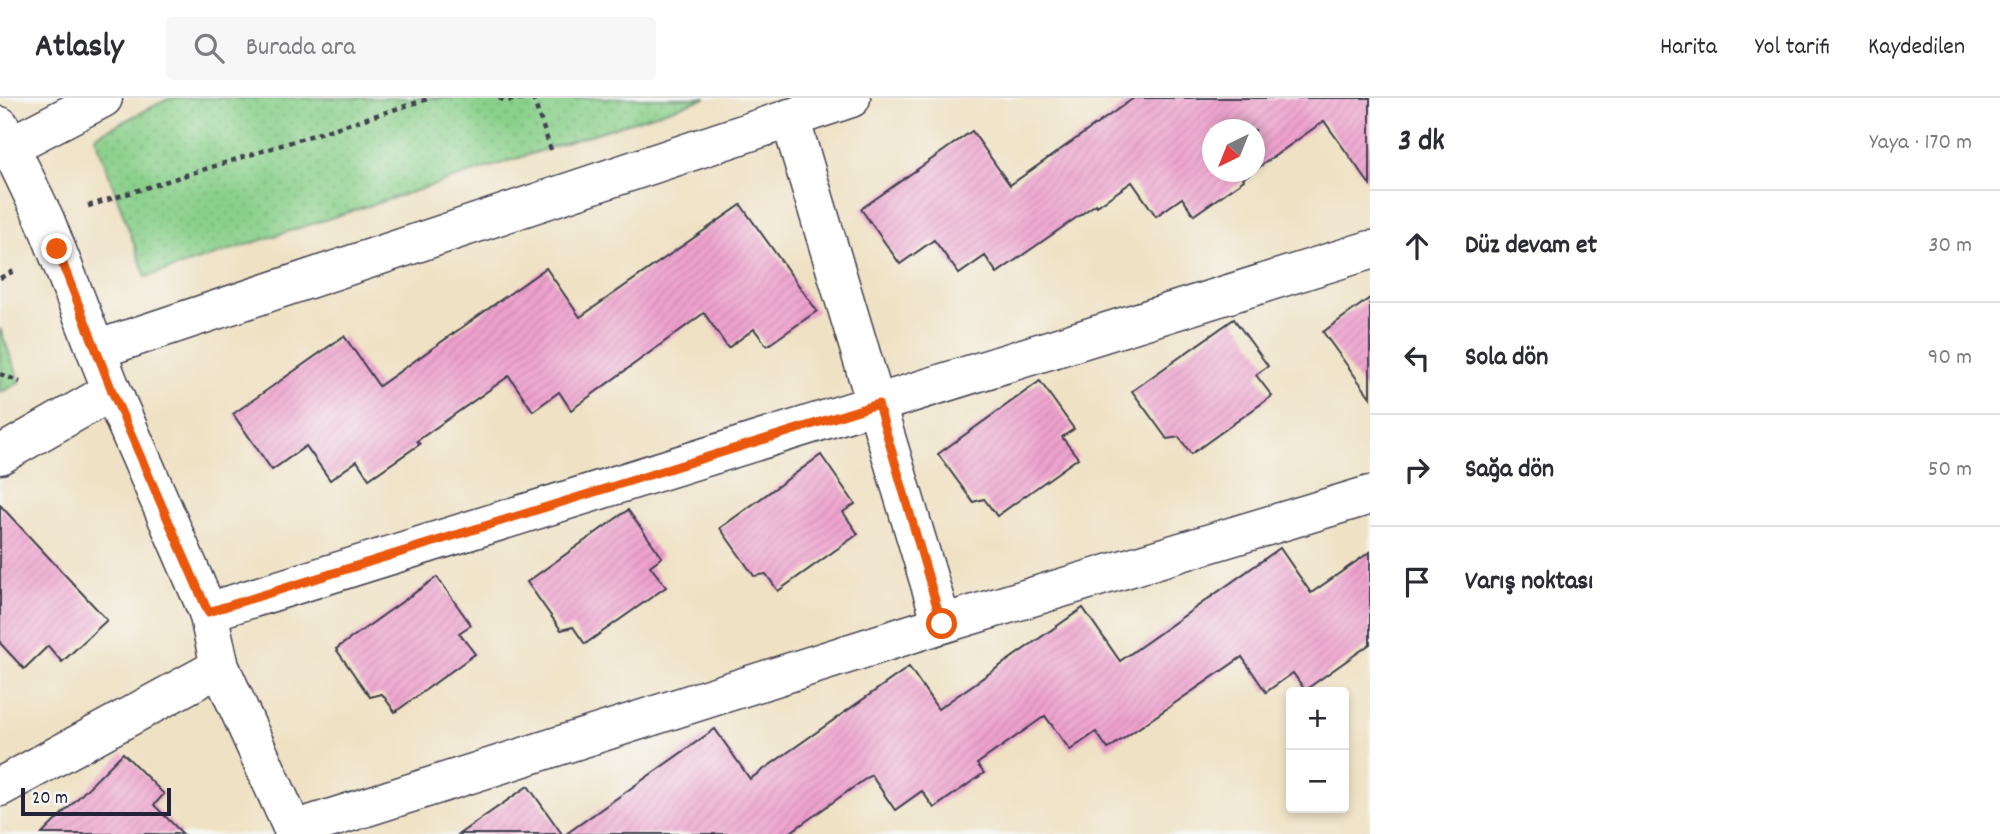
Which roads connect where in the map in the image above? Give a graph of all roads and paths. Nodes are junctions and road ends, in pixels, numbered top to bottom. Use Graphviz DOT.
graph roads {
  1 [pos="103,98"];
  2 [pos="431,98"];
  3 [pos="499,98"];
  4 [pos="531,98"];
  5 [pos="851,98"];
  6 [pos="790,118"];
  7 [pos="5,136"];
  8 [pos="565,193"];
  9 [pos="46,220"];
  10 [pos="1370,250"];
  11 [pos="96,350"];
  12 [pos="0,374"];
  13 [pos="20,382"];
  14 [pos="112,391"];
  15 [pos="878,404"];
  16 [pos="0,455"];
  17 [pos="1370,495"];
  18 [pos="208,612"];
  19 [pos="942,624"];
  20 [pos="220,667"];
  21 [pos="0,787"];
  22 [pos="294,832"];
  1 -- 7 [label="lane"];
  2 -- 9 [label="path"];
  3 -- 4 [label="path"];
  4 -- 8 [label="path"];
  5 -- 6 [label="lane"];
  6 -- 8 [label="lane"];
  6 -- 15 [label="lane"];
  7 -- 9 [label="lane"];
  8 -- 11 [label="lane"];
  9 -- 11 [label="lane"];
  10 -- 15 [label="lane"];
  11 -- 14 [label="lane"];
  12 -- 13 [label="path"];
  14 -- 16 [label="lane"];
  14 -- 18 [label="lane"];
  15 -- 18 [label="lane"];
  15 -- 19 [label="lane"];
  17 -- 19 [label="lane"];
  18 -- 20 [label="lane"];
  19 -- 22 [label="lane"];
  20 -- 21 [label="lane"];
  20 -- 22 [label="lane"];
}
